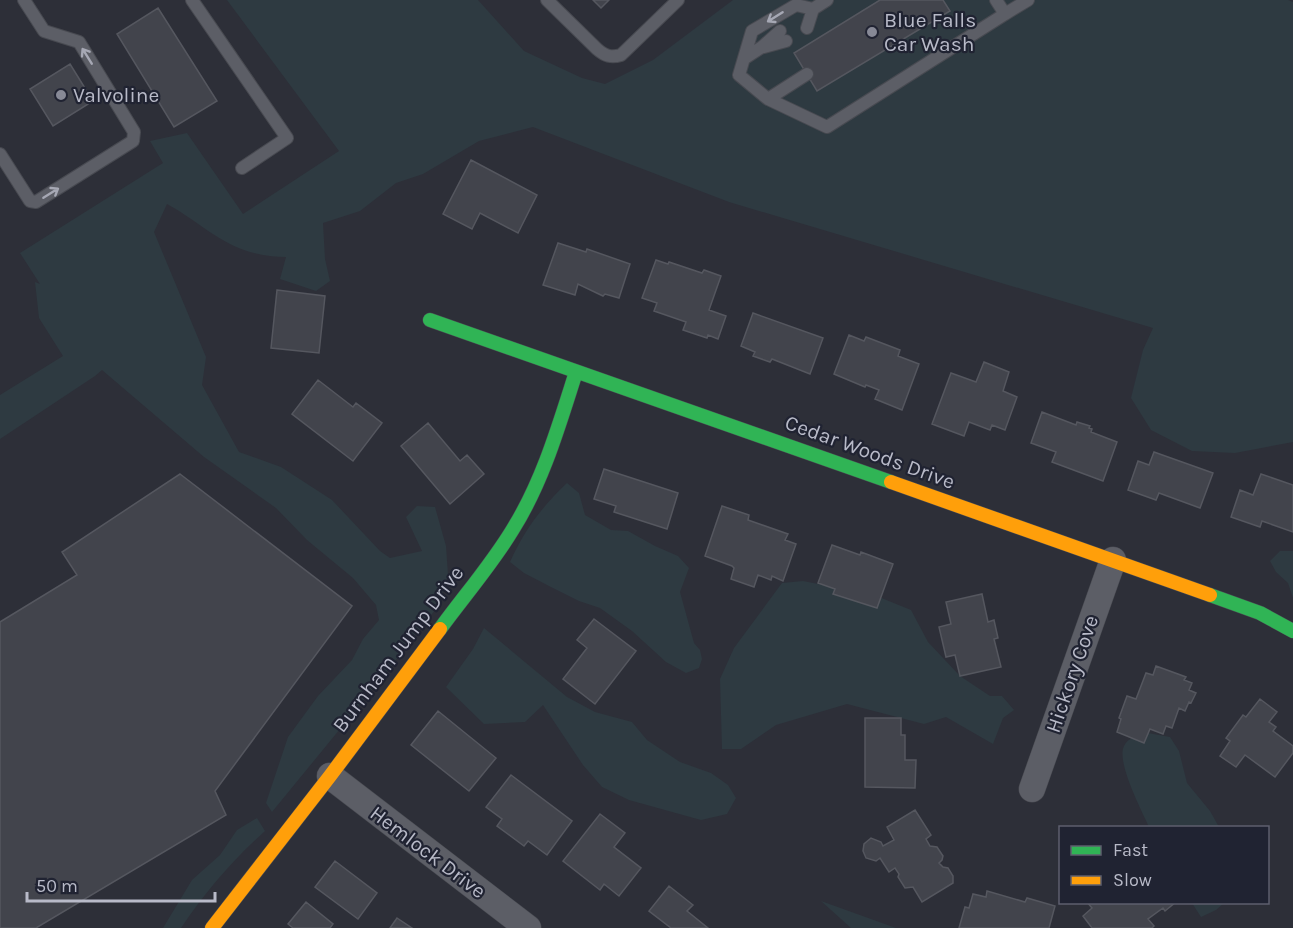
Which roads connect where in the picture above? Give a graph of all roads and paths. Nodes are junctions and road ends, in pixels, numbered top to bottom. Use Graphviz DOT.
graph roads {
  1 [pos="24,0"];
  2 [pos="192,0"];
  3 [pos="547,0"];
  4 [pos="678,0"];
  5 [pos="828,0"];
  6 [pos="996,0"];
  7 [pos="1028,0"];
  8 [pos="813,9"];
  9 [pos="1005,14"];
  10 [pos="803,23"];
  11 [pos="783,36"];
  12 [pos="745,58"];
  13 [pos="807,74"];
  14 [pos="768,99"];
  15 [pos="0,154"];
  16 [pos="242,168"];
  17 [pos="430,320"];
  18 [pos="576,372"];
  19 [pos="1113,560"];
  20 [pos="1293,631"];
  21 [pos="330,776"];
  22 [pos="1032,789"];
  23 [pos="212,928"];
  24 [pos="528,928"];
  15 -- 1 [label="lane, one-way"];
  2 -- 16 [label="lane"];
  3 -- 4 [label="lane"];
  5 -- 8 [label="lane"];
  6 -- 9 [label="lane"];
  7 -- 9 [label="lane"];
  8 -- 10 [label="lane"];
  8 -- 12 [label="lane, one-way"];
  9 -- 14 [label="lane"];
  11 -- 12 [label="lane"];
  12 -- 14 [label="lane"];
  13 -- 14 [label="lane"];
  17 -- 18 [label="street, Cedar Woods Drive"];
  18 -- 19 [label="street, Cedar Woods Drive"];
  18 -- 21 [label="street, Burnham Jump Drive"];
  19 -- 20 [label="street, Cedar Woods Drive"];
  19 -- 22 [label="street, Hickory Cove"];
  21 -- 23 [label="street, Burnham Jump Drive"];
  21 -- 24 [label="street, Hemlock Drive"];
}
